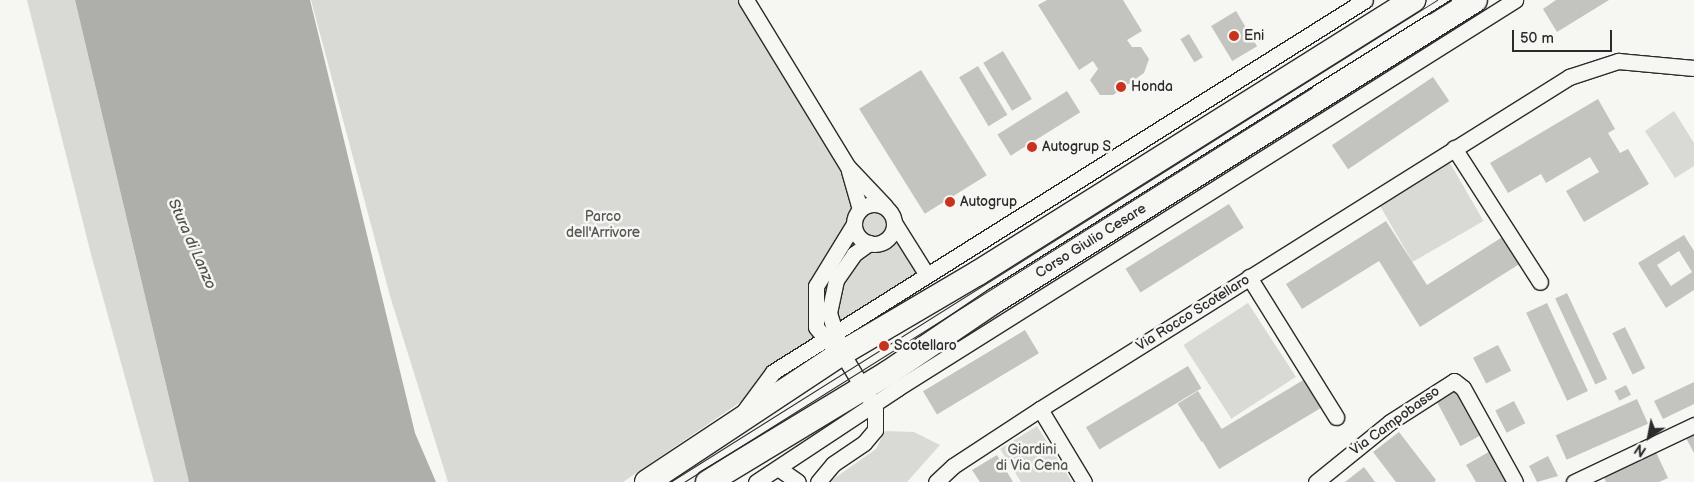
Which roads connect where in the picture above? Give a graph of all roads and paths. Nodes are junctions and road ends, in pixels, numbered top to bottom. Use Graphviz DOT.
graph roads {
  1 [pos="746,0"];
  2 [pos="1365,0"];
  3 [pos="1412,0"];
  4 [pos="1475,0"];
  5 [pos="1515,0"];
  6 [pos="1694,68"];
  7 [pos="1454,148"];
  8 [pos="848,167"];
  9 [pos="885,206"];
  10 [pos="860,209"];
  11 [pos="854,224"];
  12 [pos="894,224"];
  13 [pos="869,243"];
  14 [pos="927,275"];
  15 [pos="1249,278"];
  16 [pos="1540,282"];
  17 [pos="834,342"];
  18 [pos="868,396"];
  19 [pos="1040,409"];
  20 [pos="1336,417"];
  21 [pos="1694,425"];
  22 [pos="778,468"];
  23 [pos="647,482"];
  24 [pos="708,482"];
  25 [pos="756,482"];
  26 [pos="798,482"];
  27 [pos="818,482"];
  28 [pos="936,482"];
  29 [pos="1084,482"];
  30 [pos="1316,482"];
  31 [pos="1515,482"];
  32 [pos="1574,482"];
  1 -- 8 [label="street"];
  2 -- 14 [label="street"];
  3 -- 17 [label="main road"];
  4 -- 18 [label="main road, Corso Giulio Cesare"];
  5 -- 18 [label="street, Corso Giulio Cesare"];
  6 -- 7 [label="street, Via Rocco Scotellaro"];
  7 -- 15 [label="street, Via Rocco Scotellaro"];
  7 -- 16 [label="street"];
  8 -- 9 [label="street"];
  8 -- 10 [label="street"];
  9 -- 10 [label="street"];
  9 -- 12 [label="street"];
  10 -- 11 [label="street"];
  11 -- 13 [label="street"];
  11 -- 17 [label="street"];
  12 -- 13 [label="street"];
  12 -- 14 [label="street"];
  13 -- 17 [label="street"];
  14 -- 17 [label="street"];
  15 -- 19 [label="street, Via Rocco Scotellaro"];
  15 -- 20 [label="street"];
  17 -- 18 [label="street"];
  17 -- 23 [label="main road"];
  18 -- 22 [label="street, Corso Giulio Cesare"];
  18 -- 24 [label="main road, Corso Giulio Cesare"];
  18 -- 27 [label="street"];
  19 -- 28 [label="street, Via Rocco Scotellaro"];
  19 -- 29 [label="street"];
  21 -- 32 [label="street"];
  22 -- 25 [label="street, Corso Giulio Cesare"];
  22 -- 26 [label="street"];
  30 -- 31 [label="street, Via Campobasso"];
}
